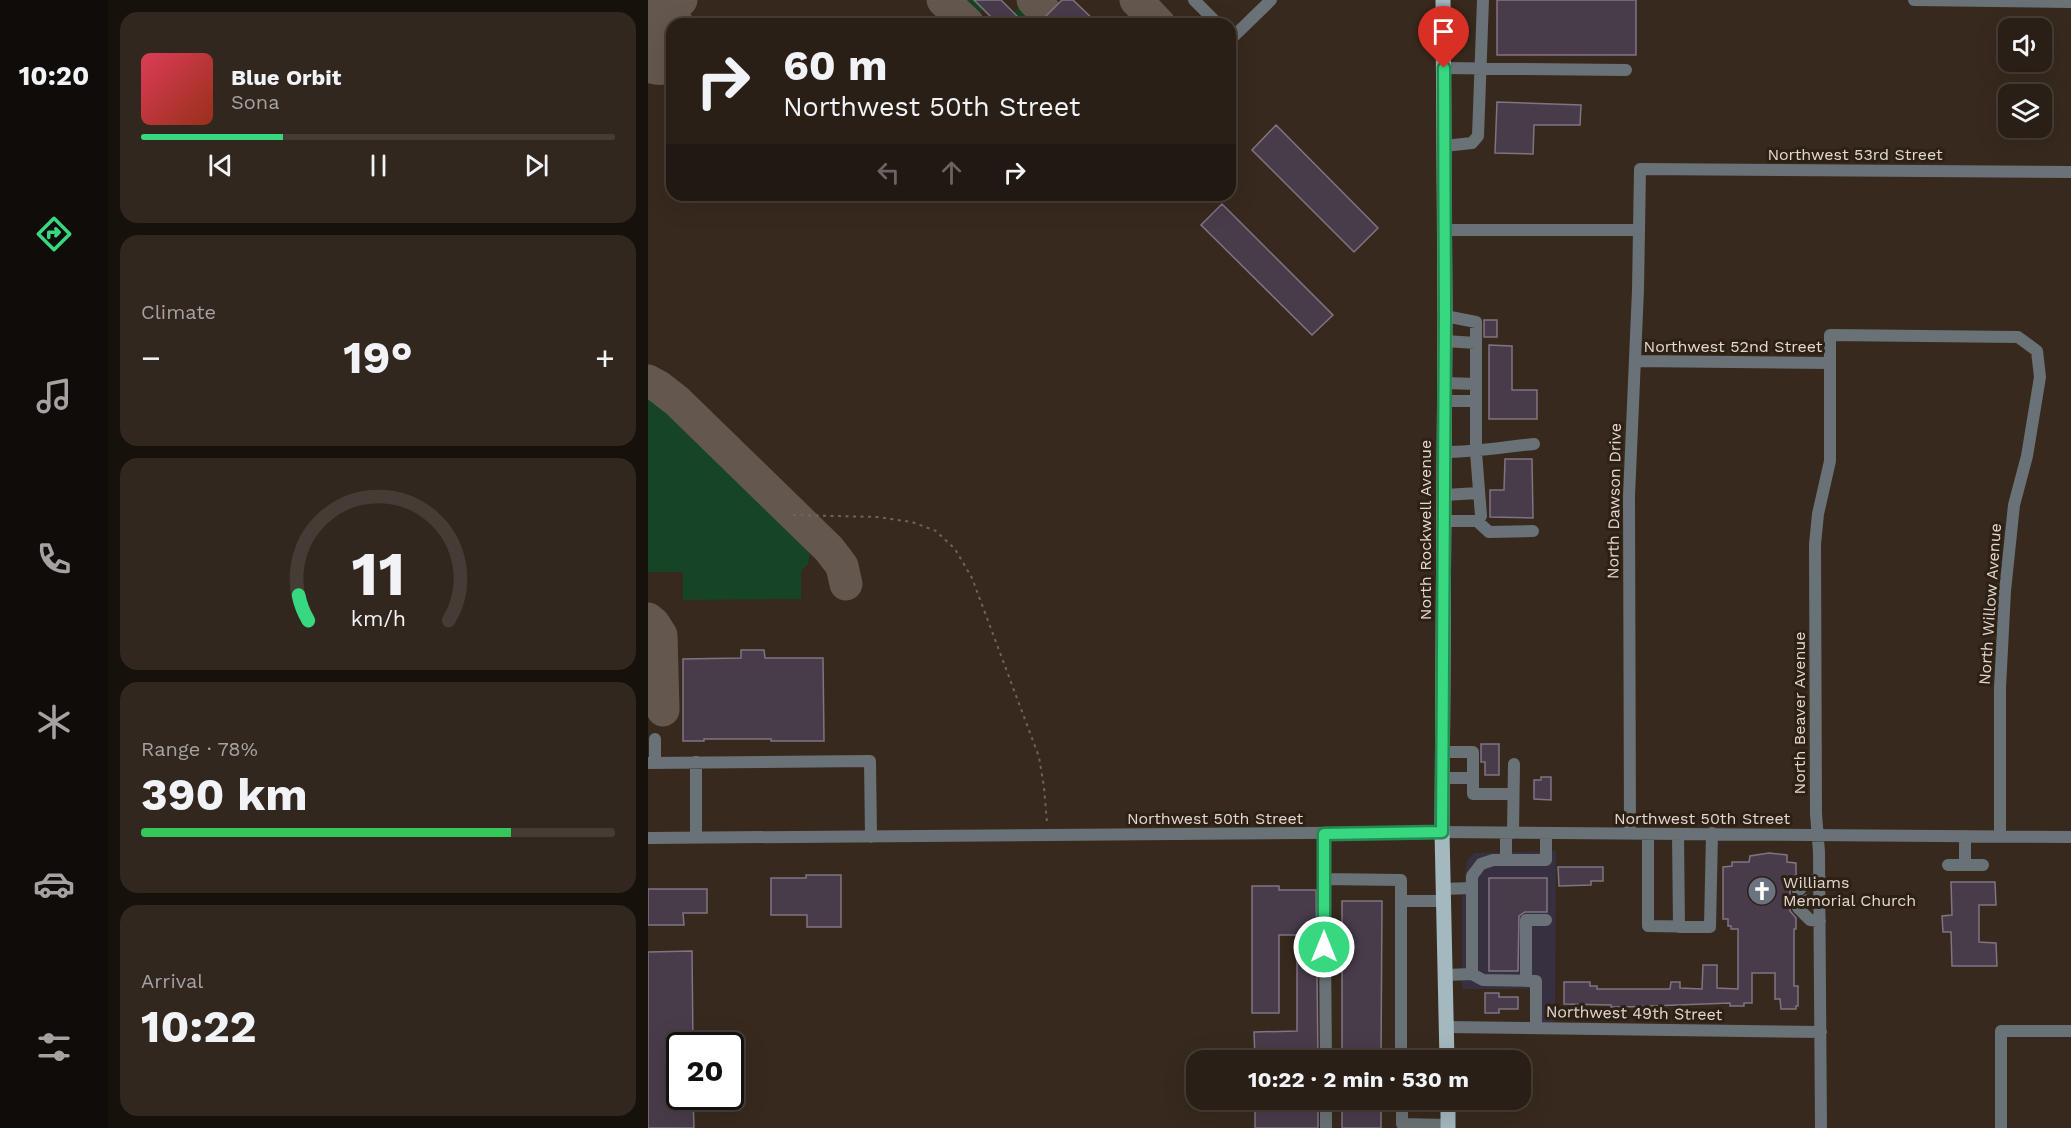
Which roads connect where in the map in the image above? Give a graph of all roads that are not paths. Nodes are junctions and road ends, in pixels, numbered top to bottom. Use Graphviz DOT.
graph roads {
  1 [pos="1194,0"];
  2 [pos="1271,0"];
  3 [pos="1443,0"];
  4 [pos="1483,0"];
  5 [pos="1914,0"];
  6 [pos="2071,2"];
  7 [pos="1212,18"];
  8 [pos="1236,34"];
  9 [pos="1444,68"];
  10 [pos="1481,68"];
  11 [pos="1626,70"];
  12 [pos="1444,146"];
  13 [pos="1640,169"];
  14 [pos="2071,172"];
  15 [pos="1445,230"];
  16 [pos="1638,230"];
  17 [pos="1445,316"];
  18 [pos="1830,335"];
  19 [pos="1445,341"];
  20 [pos="1476,343"];
  21 [pos="1635,361"];
  22 [pos="1830,363"];
  23 [pos="2040,377"];
  24 [pos="1445,383"];
  25 [pos="1476,384"];
  26 [pos="1444,401"];
  27 [pos="1476,401"];
  28 [pos="1534,444"];
  29 [pos="1444,452"];
  30 [pos="1476,452"];
  31 [pos="1479,493"];
  32 [pos="1444,495"];
  33 [pos="1443,521"];
  34 [pos="1477,521"];
  35 [pos="1533,531"];
  36 [pos="655,739"];
  37 [pos="1442,752"];
  38 [pos="696,762"];
  39 [pos="652,763"];
  40 [pos="1514,764"];
  41 [pos="1442,778"];
  42 [pos="1473,778"];
  43 [pos="1514,794"];
  44 [pos="1442,832"];
  45 [pos="1509,833"];
  46 [pos="1546,833"];
  47 [pos="1712,833"];
  48 [pos="1324,834"];
  49 [pos="1630,834"];
  50 [pos="1648,834"];
  51 [pos="1678,834"];
  52 [pos="1818,835"];
  53 [pos="1965,836"];
  54 [pos="871,837"];
  55 [pos="2000,837"];
  56 [pos="2071,837"];
  57 [pos="648,838"];
  58 [pos="696,838"];
  59 [pos="1506,860"];
  60 [pos="1948,865"];
  61 [pos="1965,865"];
  62 [pos="1983,865"];
  63 [pos="1324,879"];
  64 [pos="1820,879"];
  65 [pos="1472,888"];
  66 [pos="1798,891"];
  67 [pos="1443,895"];
  68 [pos="1401,901"];
  69 [pos="1798,908"];
  70 [pos="1546,920"];
  71 [pos="1820,921"];
  72 [pos="1679,927"];
  73 [pos="1472,974"];
  74 [pos="1446,975"];
  75 [pos="1526,981"];
  76 [pos="1447,1028"];
  77 [pos="1536,1029"];
  78 [pos="2071,1031"];
  79 [pos="1821,1032"];
  80 [pos="1326,1050"];
  81 [pos="1401,1050"];
  82 [pos="1447,1050"];
  83 [pos="1326,1110"];
  84 [pos="1402,1110"];
  85 [pos="1448,1110"];
  86 [pos="1448,1126"];
  87 [pos="1326,1128"];
  88 [pos="1821,1128"];
  89 [pos="2001,1128"];
  1 -- 7 [label="street"];
  2 -- 8 [label="street"];
  3 -- 9 [label="main road, North Rockwell Avenue"];
  4 -- 10 [label="street"];
  5 -- 6 [label="street"];
  9 -- 10 [label="street"];
  9 -- 12 [label="main road, North Rockwell Avenue"];
  10 -- 11 [label="street"];
  10 -- 12 [label="street"];
  12 -- 15 [label="main road, North Rockwell Avenue"];
  13 -- 14 [label="street, Northwest 53rd Street"];
  13 -- 16 [label="street, North Dawson Drive"];
  15 -- 16 [label="street"];
  15 -- 17 [label="main road, North Rockwell Avenue"];
  16 -- 21 [label="street, North Dawson Drive"];
  17 -- 19 [label="main road, North Rockwell Avenue"];
  17 -- 20 [label="street"];
  18 -- 22 [label="street, North Beaver Avenue"];
  18 -- 23 [label="street, Northwest 52nd Street"];
  19 -- 20 [label="street"];
  19 -- 24 [label="main road, North Rockwell Avenue"];
  20 -- 25 [label="street"];
  21 -- 22 [label="street, Northwest 52nd Street"];
  21 -- 49 [label="street, North Dawson Drive"];
  22 -- 52 [label="street, North Beaver Avenue"];
  23 -- 55 [label="street, North Willow Avenue"];
  24 -- 25 [label="street"];
  24 -- 26 [label="main road, North Rockwell Avenue"];
  25 -- 27 [label="street"];
  26 -- 27 [label="street"];
  26 -- 29 [label="main road, North Rockwell Avenue"];
  27 -- 30 [label="street"];
  28 -- 30 [label="street"];
  29 -- 30 [label="street"];
  29 -- 32 [label="main road, North Rockwell Avenue"];
  30 -- 31 [label="street"];
  31 -- 32 [label="street"];
  31 -- 34 [label="street"];
  32 -- 33 [label="main road, North Rockwell Avenue"];
  33 -- 34 [label="street"];
  33 -- 37 [label="main road, North Rockwell Avenue"];
  34 -- 35 [label="street"];
  36 -- 39 [label="street"];
  37 -- 41 [label="main road, North Rockwell Avenue"];
  37 -- 42 [label="street"];
  38 -- 39 [label="street"];
  38 -- 54 [label="street"];
  38 -- 58 [label="street"];
  40 -- 43 [label="street"];
  41 -- 42 [label="street"];
  41 -- 44 [label="main road, North Rockwell Avenue"];
  42 -- 43 [label="street"];
  43 -- 45 [label="street"];
  44 -- 45 [label="street, Northwest 50th Street"];
  44 -- 48 [label="street, Northwest 50th Street"];
  44 -- 67 [label="main road, North Rockwell Avenue"];
  45 -- 46 [label="street, Northwest 50th Street"];
  45 -- 59 [label="street"];
  46 -- 49 [label="street, Northwest 50th Street"];
  46 -- 59 [label="street"];
  47 -- 51 [label="street, Northwest 50th Street"];
  47 -- 52 [label="street, Northwest 50th Street"];
  47 -- 72 [label="street"];
  48 -- 54 [label="street, Northwest 50th Street"];
  48 -- 63 [label="street"];
  49 -- 50 [label="street, Northwest 50th Street"];
  50 -- 51 [label="street, Northwest 50th Street"];
  50 -- 72 [label="street"];
  51 -- 72 [label="street"];
  52 -- 53 [label="street, Northwest 50th Street"];
  52 -- 64 [label="street, North Beaver Avenue"];
  53 -- 55 [label="street, Northwest 50th Street"];
  53 -- 61 [label="street"];
  54 -- 58 [label="street, Northwest 50th Street"];
  55 -- 56 [label="street, Northwest 50th Street"];
  57 -- 58 [label="street, Northwest 50th Street"];
  59 -- 65 [label="street"];
  60 -- 61 [label="street"];
  61 -- 62 [label="street"];
  63 -- 68 [label="street"];
  63 -- 80 [label="street"];
  64 -- 66 [label="street"];
  64 -- 71 [label="street, North Beaver Avenue"];
  65 -- 67 [label="street"];
  65 -- 73 [label="street"];
  67 -- 68 [label="street"];
  67 -- 74 [label="main road, North Rockwell Avenue"];
  68 -- 81 [label="street"];
  69 -- 71 [label="street"];
  70 -- 75 [label="street"];
  71 -- 79 [label="street, North Beaver Avenue"];
  73 -- 74 [label="street"];
  73 -- 75 [label="street"];
  74 -- 76 [label="main road, North Rockwell Avenue"];
  75 -- 77 [label="street"];
  76 -- 77 [label="street, Northwest 49th Street"];
  76 -- 82 [label="main road, North Rockwell Avenue"];
  77 -- 79 [label="street, Northwest 49th Street"];
  78 -- 89 [label="street"];
  79 -- 88 [label="street, North Beaver Avenue"];
  83 -- 87 [label="street"];
  84 -- 86 [label="street"];
  85 -- 86 [label="main road"];
}
